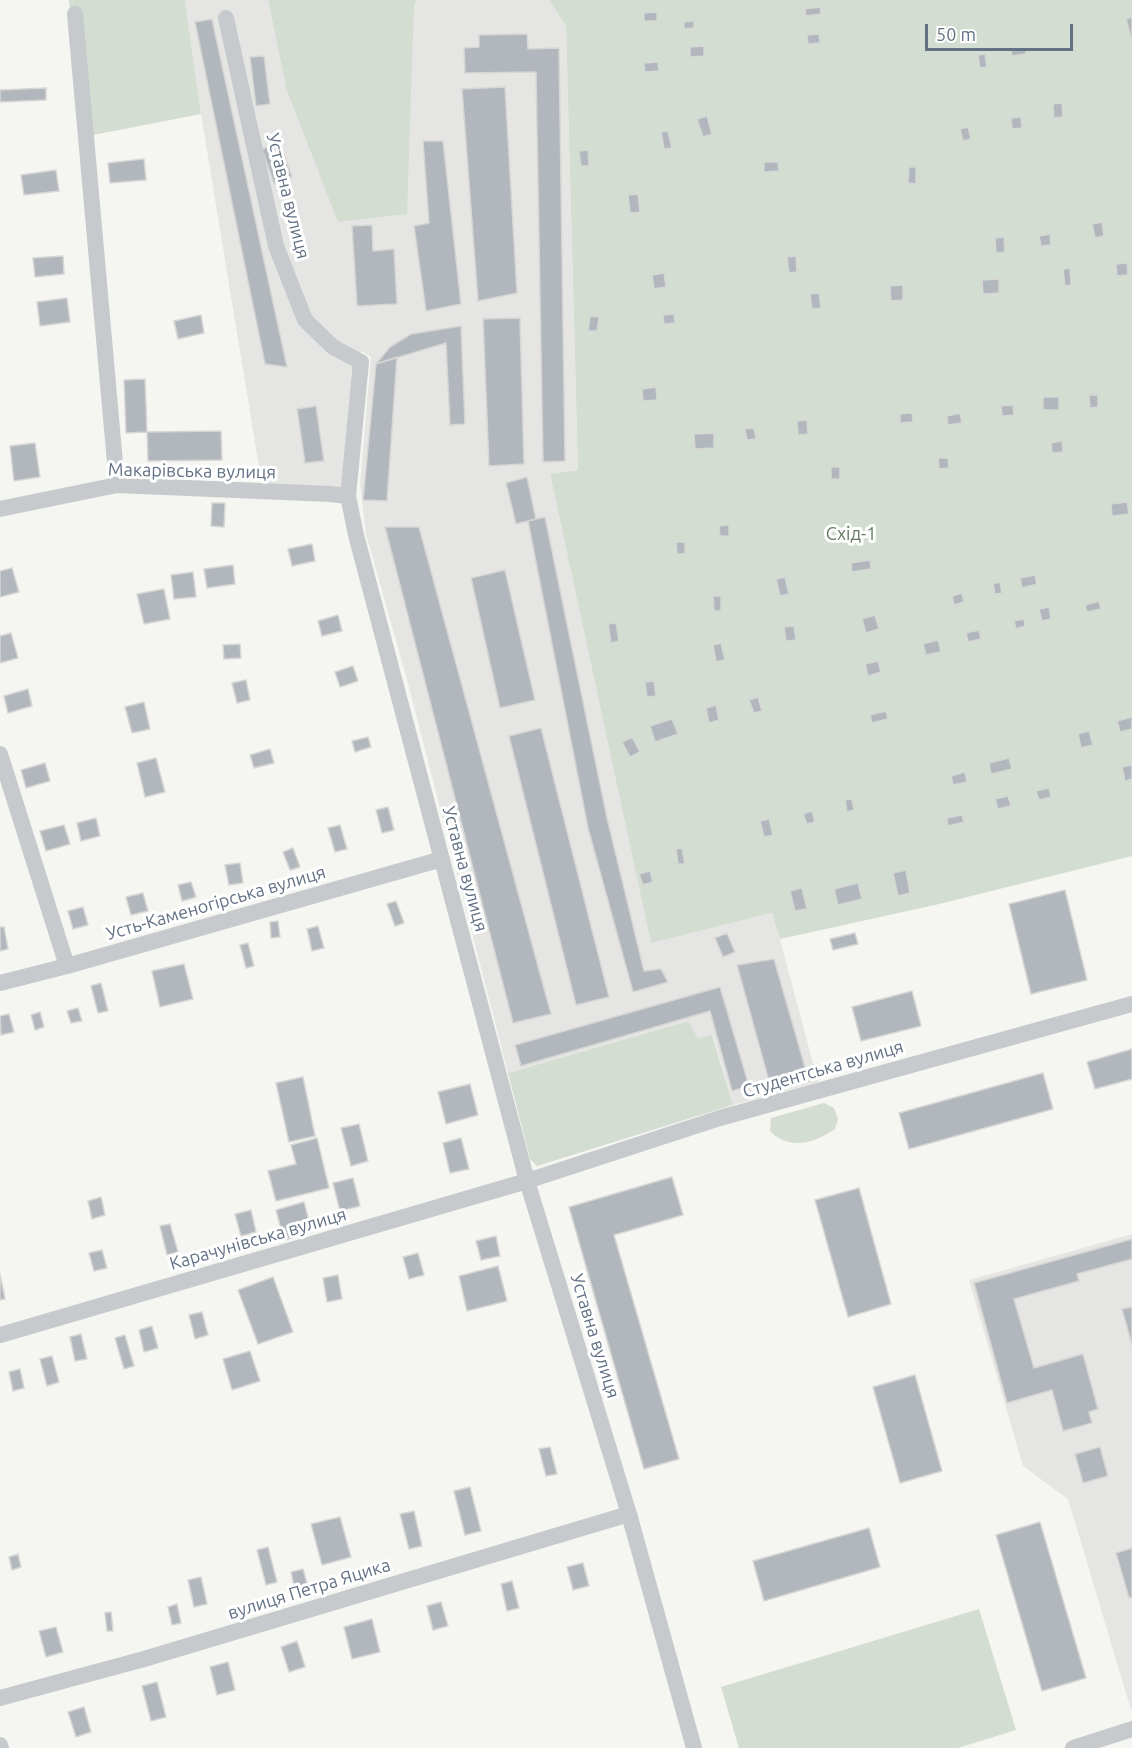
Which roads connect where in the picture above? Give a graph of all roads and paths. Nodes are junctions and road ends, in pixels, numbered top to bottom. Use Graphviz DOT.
graph roads {
  1 [pos="75,14"];
  2 [pos="226,18"];
  3 [pos="117,485"];
  4 [pos="348,496"];
  5 [pos="0,509"];
  6 [pos="0,754"];
  7 [pos="442,859"];
  8 [pos="67,966"];
  9 [pos="0,983"];
  10 [pos="1132,1004"];
  11 [pos="527,1181"];
  12 [pos="0,1335"];
  13 [pos="629,1514"];
  14 [pos="1,1697"];
  15 [pos="1132,1729"];
  16 [pos="694,1748"];
  17 [pos="1073,1748"];
  1 -- 3 [label="street"];
  2 -- 4 [label="street, Уставна вулиця"];
  3 -- 4 [label="street, Макарівська вулиця"];
  3 -- 5 [label="street, Макарівська вулиця"];
  4 -- 7 [label="street, Уставна вулиця"];
  6 -- 8 [label="street"];
  7 -- 8 [label="street, Усть-Каменогірська вулиця"];
  7 -- 11 [label="street, Уставна вулиця"];
  8 -- 9 [label="street, Усть-Каменогірська вулиця"];
  10 -- 11 [label="street, Студентська вулиця"];
  11 -- 12 [label="street, Карачунівська вулиця"];
  11 -- 13 [label="street, Уставна вулиця"];
  13 -- 14 [label="street, вулиця Петра Яцика"];
  13 -- 16 [label="street, Уставна вулиця"];
  15 -- 17 [label="street"];
}
